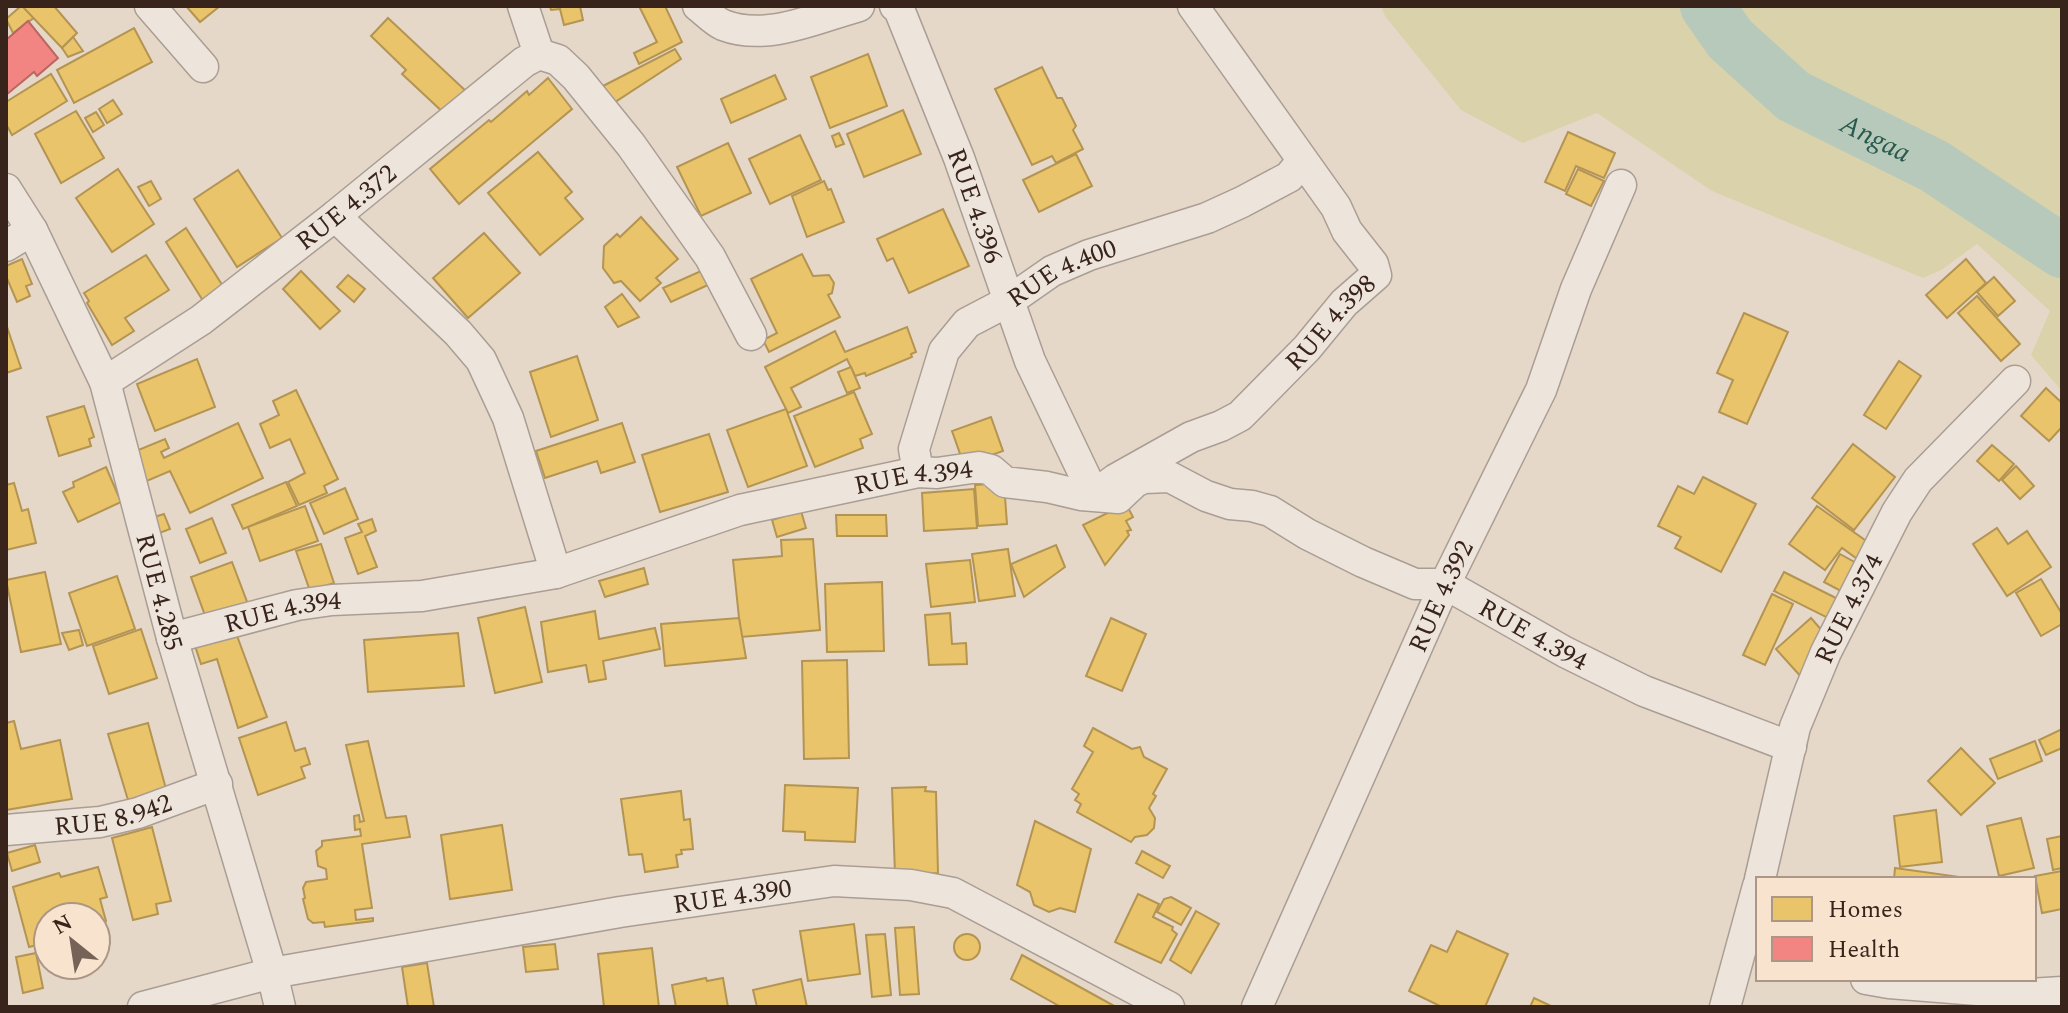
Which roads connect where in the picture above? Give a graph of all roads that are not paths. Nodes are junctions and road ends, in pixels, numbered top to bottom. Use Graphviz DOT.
graph roads {
  1 [pos="150,6"];
  2 [pos="523,6"];
  3 [pos="698,6"];
  4 [pos="859,6"];
  5 [pos="895,6"];
  6 [pos="1193,6"];
  7 [pos="539,54"];
  8 [pos="203,67"];
  9 [pos="1302,161"];
  10 [pos="1621,185"];
  11 [pos="6,189"];
  12 [pos="335,216"];
  13 [pos="32,230"];
  14 [pos="6,246"];
  15 [pos="1009,301"];
  16 [pos="751,335"];
  17 [pos="2015,381"];
  18 [pos="105,382"];
  19 [pos="918,472"];
  20 [pos="1094,495"];
  21 [pos="556,573"];
  22 [pos="1445,584"];
  23 [pos="172,638"];
  24 [pos="1791,747"];
  25 [pos="217,784"];
  26 [pos="6,830"];
  27 [pos="1760,877"];
  28 [pos="1756,904"];
  29 [pos="1752,939"];
  30 [pos="272,973"];
  31 [pos="1878,981"];
  32 [pos="2062,992"];
  33 [pos="143,1007"];
  34 [pos="280,1007"];
  35 [pos="1169,1007"];
  36 [pos="1257,1007"];
  37 [pos="1725,1007"];
  1 -- 8 [label="street"];
  2 -- 7 [label="street"];
  3 -- 4 [label="street"];
  5 -- 15 [label="street, RUE 4.396"];
  6 -- 9 [label="street, RUE 4.398"];
  7 -- 12 [label="street, RUE 4.372"];
  7 -- 16 [label="street"];
  9 -- 15 [label="street, RUE 4.400"];
  9 -- 20 [label="street, RUE 4.398"];
  10 -- 22 [label="street, RUE 4.392"];
  11 -- 13 [label="street, RUE 4.285"];
  12 -- 18 [label="street, RUE 4.372"];
  12 -- 21 [label="street"];
  13 -- 14 [label="street"];
  13 -- 18 [label="street, RUE 4.285"];
  15 -- 19 [label="street, RUE 4.400"];
  15 -- 20 [label="street, RUE 4.396"];
  17 -- 24 [label="street, RUE 4.374"];
  18 -- 23 [label="street, RUE 4.285"];
  19 -- 20 [label="street, RUE 4.394"];
  19 -- 21 [label="street, RUE 4.394"];
  20 -- 22 [label="street, RUE 4.394"];
  21 -- 23 [label="street, RUE 4.394"];
  22 -- 24 [label="street, RUE 4.394"];
  22 -- 36 [label="street, RUE 4.392"];
  23 -- 25 [label="street, RUE 4.285"];
  24 -- 27 [label="street, RUE 4.374"];
  25 -- 26 [label="street, RUE 8.942"];
  25 -- 30 [label="street, RUE 4.285"];
  28 -- 29 [label="street"];
  29 -- 37 [label="street"];
  30 -- 33 [label="street"];
  30 -- 34 [label="street, RUE 4.285"];
  30 -- 35 [label="street, RUE 4.390"];
  31 -- 32 [label="street"];
}
